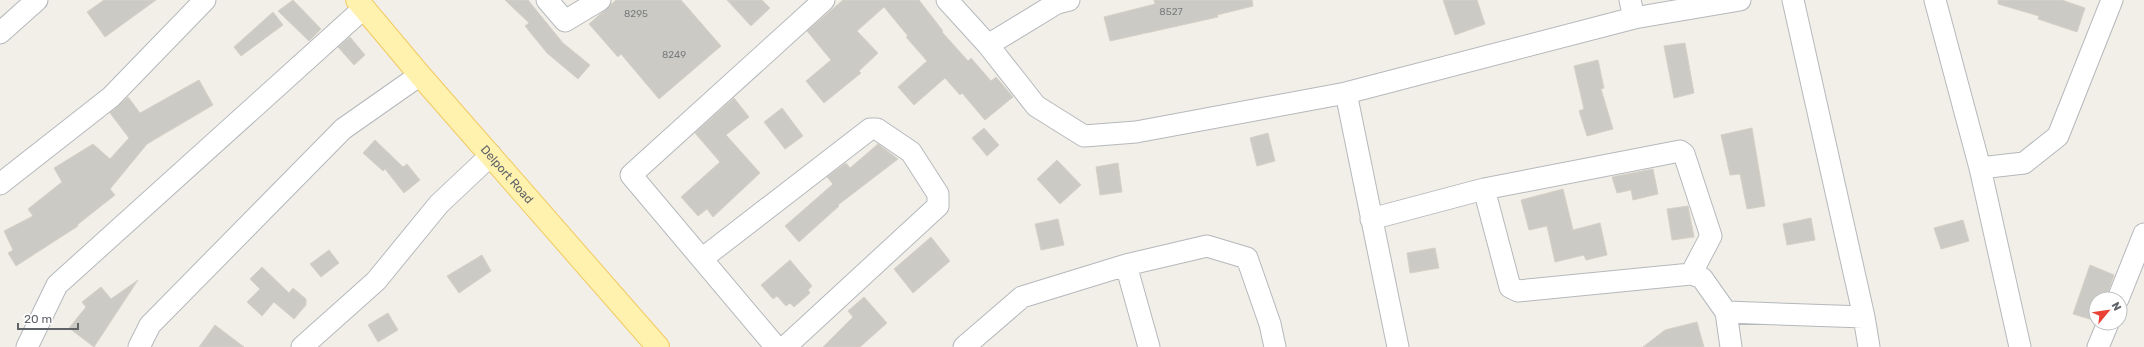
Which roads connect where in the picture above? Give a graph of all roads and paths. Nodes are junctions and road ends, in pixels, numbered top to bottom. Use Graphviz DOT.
graph roads {
  1 [pos="37,0"];
  2 [pos="205,0"];
  3 [pos="547,0"];
  4 [pos="600,0"];
  5 [pos="824,0"];
  6 [pos="947,0"];
  7 [pos="1069,0"];
  8 [pos="1740,0"];
  9 [pos="1793,0"];
  10 [pos="1935,0"];
  11 [pos="2112,0"];
  12 [pos="360,4"];
  13 [pos="1632,9"];
  14 [pos="0,33"];
  15 [pos="988,45"];
  16 [pos="420,75"];
  17 [pos="1346,93"];
  18 [pos="492,156"];
  19 [pos="1980,168"];
  20 [pos="0,184"];
  21 [pos="1484,189"];
  22 [pos="1371,220"];
  23 [pos="2144,234"];
  24 [pos="703,258"];
  25 [pos="1126,265"];
  26 [pos="1691,274"];
  27 [pos="2121,291"];
  28 [pos="1726,312"];
  29 [pos="1864,317"];
  30 [pos="2105,331"];
  31 [pos="27,347"];
  32 [pos="139,347"];
  33 [pos="302,347"];
  34 [pos="658,347"];
  35 [pos="776,347"];
  36 [pos="785,347"];
  37 [pos="964,347"];
  38 [pos="1149,347"];
  39 [pos="1275,347"];
  40 [pos="1398,347"];
  41 [pos="1730,347"];
  42 [pos="1870,347"];
  43 [pos="2020,347"];
  44 [pos="2098,347"];
  1 -- 14 [label="street"];
  2 -- 20 [label="street"];
  3 -- 4 [label="street"];
  5 -- 24 [label="street"];
  6 -- 15 [label="street"];
  7 -- 15 [label="street"];
  8 -- 13 [label="street"];
  9 -- 29 [label="street"];
  10 -- 19 [label="street"];
  11 -- 19 [label="street"];
  12 -- 16 [label="main road, Delport Road"];
  12 -- 31 [label="street"];
  13 -- 17 [label="street"];
  15 -- 17 [label="street"];
  16 -- 18 [label="main road, Delport Road"];
  16 -- 32 [label="street"];
  17 -- 22 [label="street"];
  18 -- 33 [label="street"];
  18 -- 34 [label="main road, Delport Road"];
  19 -- 43 [label="street"];
  21 -- 22 [label="street"];
  21 -- 26 [label="street"];
  21 -- 26 [label="street"];
  22 -- 40 [label="street"];
  23 -- 27 [label="street"];
  24 -- 35 [label="street"];
  24 -- 36 [label="street"];
  25 -- 37 [label="street"];
  25 -- 38 [label="street"];
  25 -- 39 [label="street"];
  26 -- 28 [label="street"];
  28 -- 29 [label="street"];
  28 -- 41 [label="street"];
  29 -- 42 [label="street"];
  30 -- 44 [label="street"];
}
